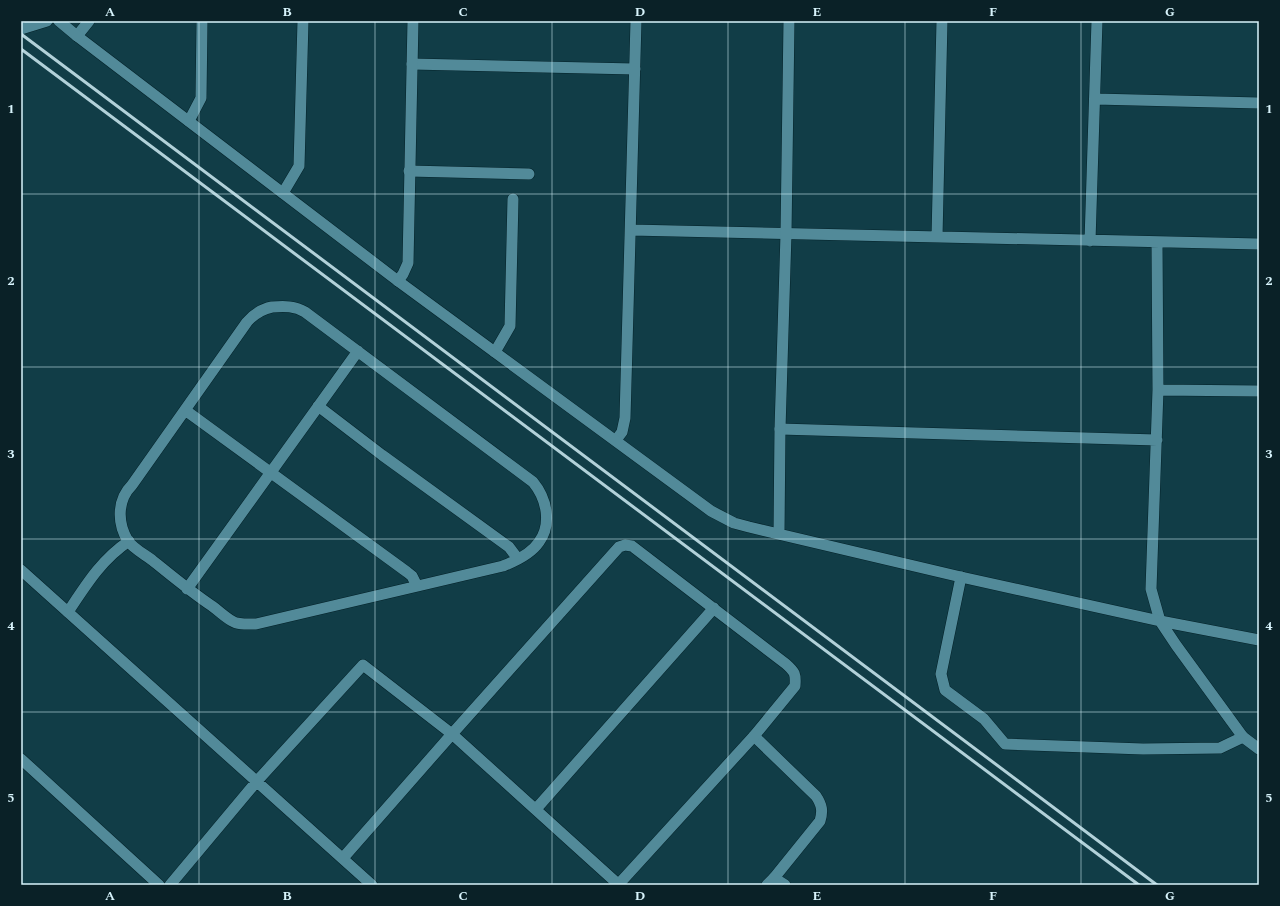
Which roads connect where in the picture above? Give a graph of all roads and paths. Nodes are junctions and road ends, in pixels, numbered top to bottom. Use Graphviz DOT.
graph roads {
  1 [pos="47,21"];
  2 [pos="59,21"];
  3 [pos="89,21"];
  4 [pos="303,21"];
  5 [pos="413,21"];
  6 [pos="636,21"];
  7 [pos="789,21"];
  8 [pos="942,21"];
  9 [pos="1097,21"];
  10 [pos="202,23"];
  11 [pos="21,29"];
  12 [pos="77,36"];
  13 [pos="412,64"];
  14 [pos="635,69"];
  15 [pos="1095,99"];
  16 [pos="1259,103"];
  17 [pos="189,121"];
  18 [pos="409,171"];
  19 [pos="529,174"];
  20 [pos="283,193"];
  21 [pos="513,199"];
  22 [pos="631,230"];
  23 [pos="786,234"];
  24 [pos="937,237"];
  25 [pos="1090,241"];
  26 [pos="1158,242"];
  27 [pos="1259,244"];
  28 [pos="398,281"];
  29 [pos="358,351"];
  30 [pos="495,352"];
  31 [pos="1158,390"];
  32 [pos="1259,391"];
  33 [pos="318,406"];
  34 [pos="185,410"];
  35 [pos="780,429"];
  36 [pos="616,440"];
  37 [pos="1157,440"];
  38 [pos="270,472"];
  39 [pos="779,534"];
  40 [pos="128,541"];
  41 [pos="518,559"];
  42 [pos="21,570"];
  43 [pos="961,577"];
  44 [pos="417,586"];
  45 [pos="187,589"];
  46 [pos="714,608"];
  47 [pos="68,612"];
  48 [pos="1160,621"];
  49 [pos="1259,640"];
  50 [pos="452,734"];
  51 [pos="754,736"];
  52 [pos="1243,736"];
  53 [pos="1259,749"];
  54 [pos="21,759"];
  55 [pos="256,782"];
  56 [pos="536,809"];
  57 [pos="343,858"];
  58 [pos="771,881"];
  59 [pos="159,885"];
  60 [pos="170,885"];
  61 [pos="372,885"];
  62 [pos="619,885"];
  63 [pos="785,885"];
  1 -- 11 [label="street"];
  2 -- 12 [label="street"];
  3 -- 12 [label="street"];
  4 -- 20 [label="street"];
  5 -- 13 [label="street"];
  6 -- 14 [label="street"];
  7 -- 23 [label="street"];
  8 -- 24 [label="street"];
  9 -- 15 [label="street"];
  10 -- 17 [label="street"];
  12 -- 17 [label="street"];
  13 -- 14 [label="street"];
  13 -- 18 [label="street"];
  14 -- 22 [label="street"];
  15 -- 16 [label="street"];
  15 -- 25 [label="street"];
  17 -- 20 [label="street"];
  18 -- 19 [label="street"];
  18 -- 28 [label="street"];
  20 -- 28 [label="street"];
  21 -- 30 [label="street"];
  22 -- 23 [label="street"];
  22 -- 36 [label="street"];
  23 -- 24 [label="street"];
  23 -- 35 [label="street"];
  24 -- 25 [label="street"];
  25 -- 26 [label="street"];
  26 -- 27 [label="street"];
  26 -- 31 [label="street"];
  28 -- 30 [label="street"];
  29 -- 33 [label="street"];
  29 -- 34 [label="street"];
  29 -- 41 [label="street"];
  30 -- 36 [label="street"];
  31 -- 32 [label="street"];
  31 -- 37 [label="street"];
  33 -- 38 [label="street"];
  33 -- 41 [label="street"];
  34 -- 38 [label="street"];
  34 -- 40 [label="street"];
  35 -- 37 [label="street"];
  35 -- 39 [label="street"];
  36 -- 39 [label="street"];
  37 -- 48 [label="street"];
  38 -- 44 [label="street"];
  38 -- 45 [label="street"];
  39 -- 43 [label="street"];
  40 -- 45 [label="street"];
  40 -- 47 [label="street"];
  41 -- 44 [label="street"];
  42 -- 47 [label="street"];
  43 -- 48 [label="street"];
  43 -- 52 [label="street"];
  44 -- 45 [label="street"];
  46 -- 50 [label="street"];
  46 -- 51 [label="street"];
  46 -- 56 [label="street"];
  47 -- 55 [label="street"];
  48 -- 49 [label="street"];
  48 -- 52 [label="street"];
  50 -- 55 [label="street"];
  50 -- 56 [label="street"];
  50 -- 57 [label="street"];
  51 -- 58 [label="street"];
  51 -- 62 [label="street"];
  52 -- 53 [label="street"];
  54 -- 59 [label="street"];
  55 -- 57 [label="street"];
  55 -- 60 [label="street"];
  56 -- 62 [label="street"];
  57 -- 61 [label="street"];
  58 -- 63 [label="street"];
}
